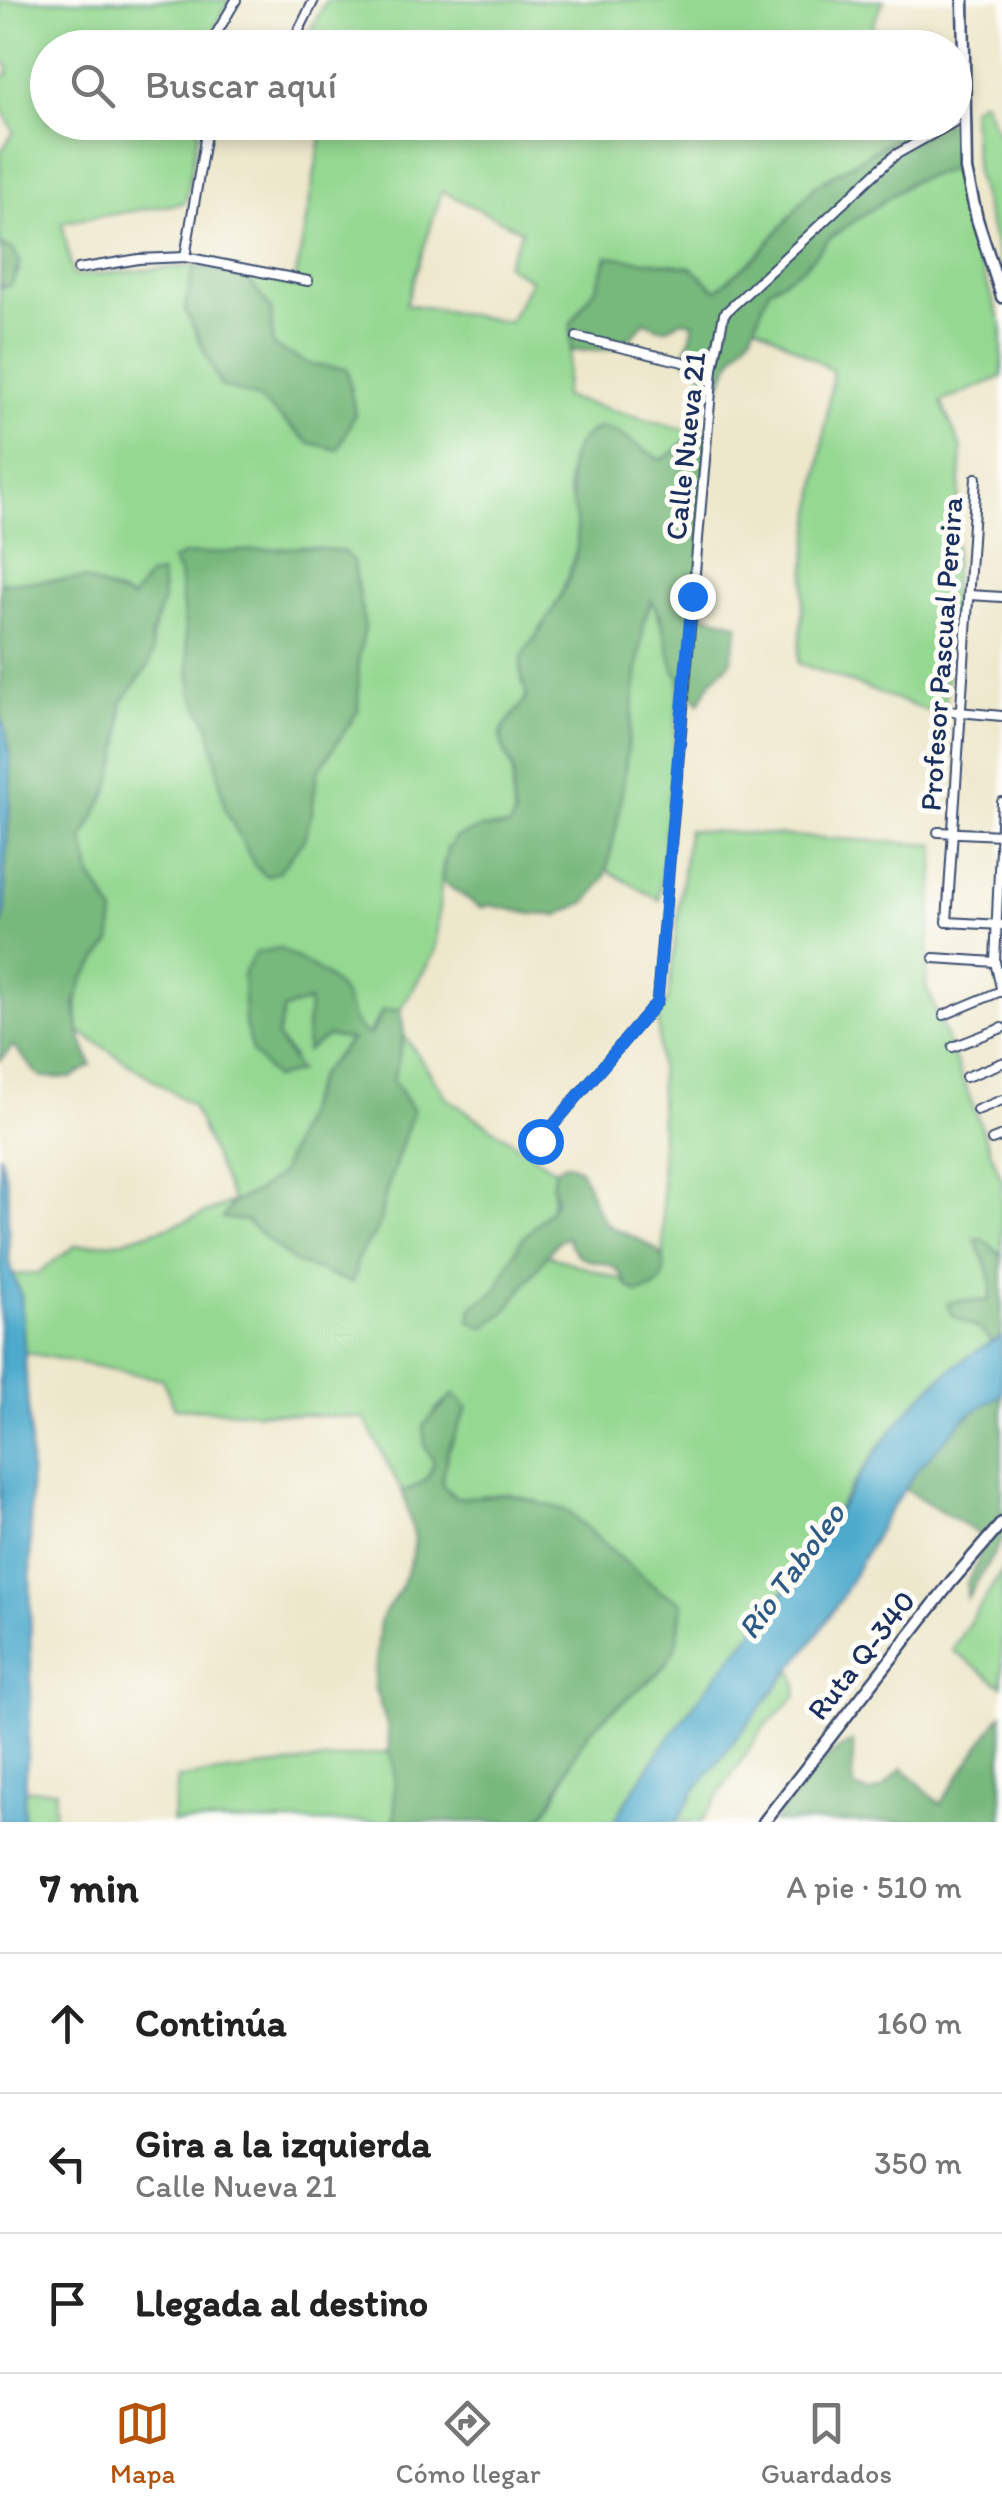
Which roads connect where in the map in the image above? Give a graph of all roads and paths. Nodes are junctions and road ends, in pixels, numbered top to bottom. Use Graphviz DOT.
graph roads {
  1 [pos="236,0"];
  2 [pos="314,0"];
  3 [pos="963,0"];
  4 [pos="218,30"];
  5 [pos="299,30"];
  6 [pos="962,30"];
  7 [pos="205,140"];
  8 [pos="922,140"];
  9 [pos="961,140"];
  10 [pos="184,257"];
  11 [pos="78,269"];
  12 [pos="308,281"];
  13 [pos="1002,298"];
  14 [pos="577,338"];
  15 [pos="713,369"];
  16 [pos="976,478"];
  17 [pos="969,595"];
  18 [pos="1002,597"];
  19 [pos="948,711"];
  20 [pos="962,712"];
  21 [pos="1002,716"];
  22 [pos="1002,802"];
  23 [pos="938,832"];
  24 [pos="950,833"];
  25 [pos="1001,835"];
  26 [pos="1000,880"];
  27 [pos="999,925"];
  28 [pos="934,958"];
  29 [pos="996,962"];
  30 [pos="1002,992"];
  31 [pos="944,1015"];
  32 [pos="1002,1028"];
  33 [pos="953,1048"];
  34 [pos="1002,1063"];
  35 [pos="966,1077"];
  36 [pos="1002,1100"];
  37 [pos="978,1110"];
  38 [pos="1002,1136"];
  39 [pos="992,1140"];
  40 [pos="540,1141"];
  41 [pos="1002,1524"];
  42 [pos="764,1822"];
  1 -- 4 [label="street"];
  2 -- 5 [label="street"];
  3 -- 6 [label="street"];
  7 -- 10 [label="street"];
  8 -- 15 [label="street, Calle Nueva 21"];
  9 -- 13 [label="street"];
  10 -- 11 [label="street"];
  10 -- 12 [label="street"];
  14 -- 15 [label="street"];
  15 -- 40 [label="street, Calle Nueva 21"];
  16 -- 17 [label="street, Profesor Pascual Pereira"];
  17 -- 18 [label="street"];
  17 -- 20 [label="street, Profesor Pascual Pereira"];
  19 -- 20 [label="street"];
  20 -- 21 [label="street"];
  20 -- 24 [label="street, Profesor Pascual Pereira"];
  22 -- 25 [label="street"];
  23 -- 24 [label="street"];
  24 -- 25 [label="street"];
  24 -- 27 [label="street, Profesor Pascual Pereira"];
  25 -- 26 [label="street"];
  26 -- 27 [label="street"];
  27 -- 29 [label="street"];
  28 -- 29 [label="street"];
  29 -- 30 [label="street"];
  30 -- 31 [label="street"];
  32 -- 33 [label="street"];
  34 -- 35 [label="street"];
  36 -- 37 [label="street"];
  38 -- 39 [label="street"];
  41 -- 42 [label="street, Ruta Q-340"];
}
